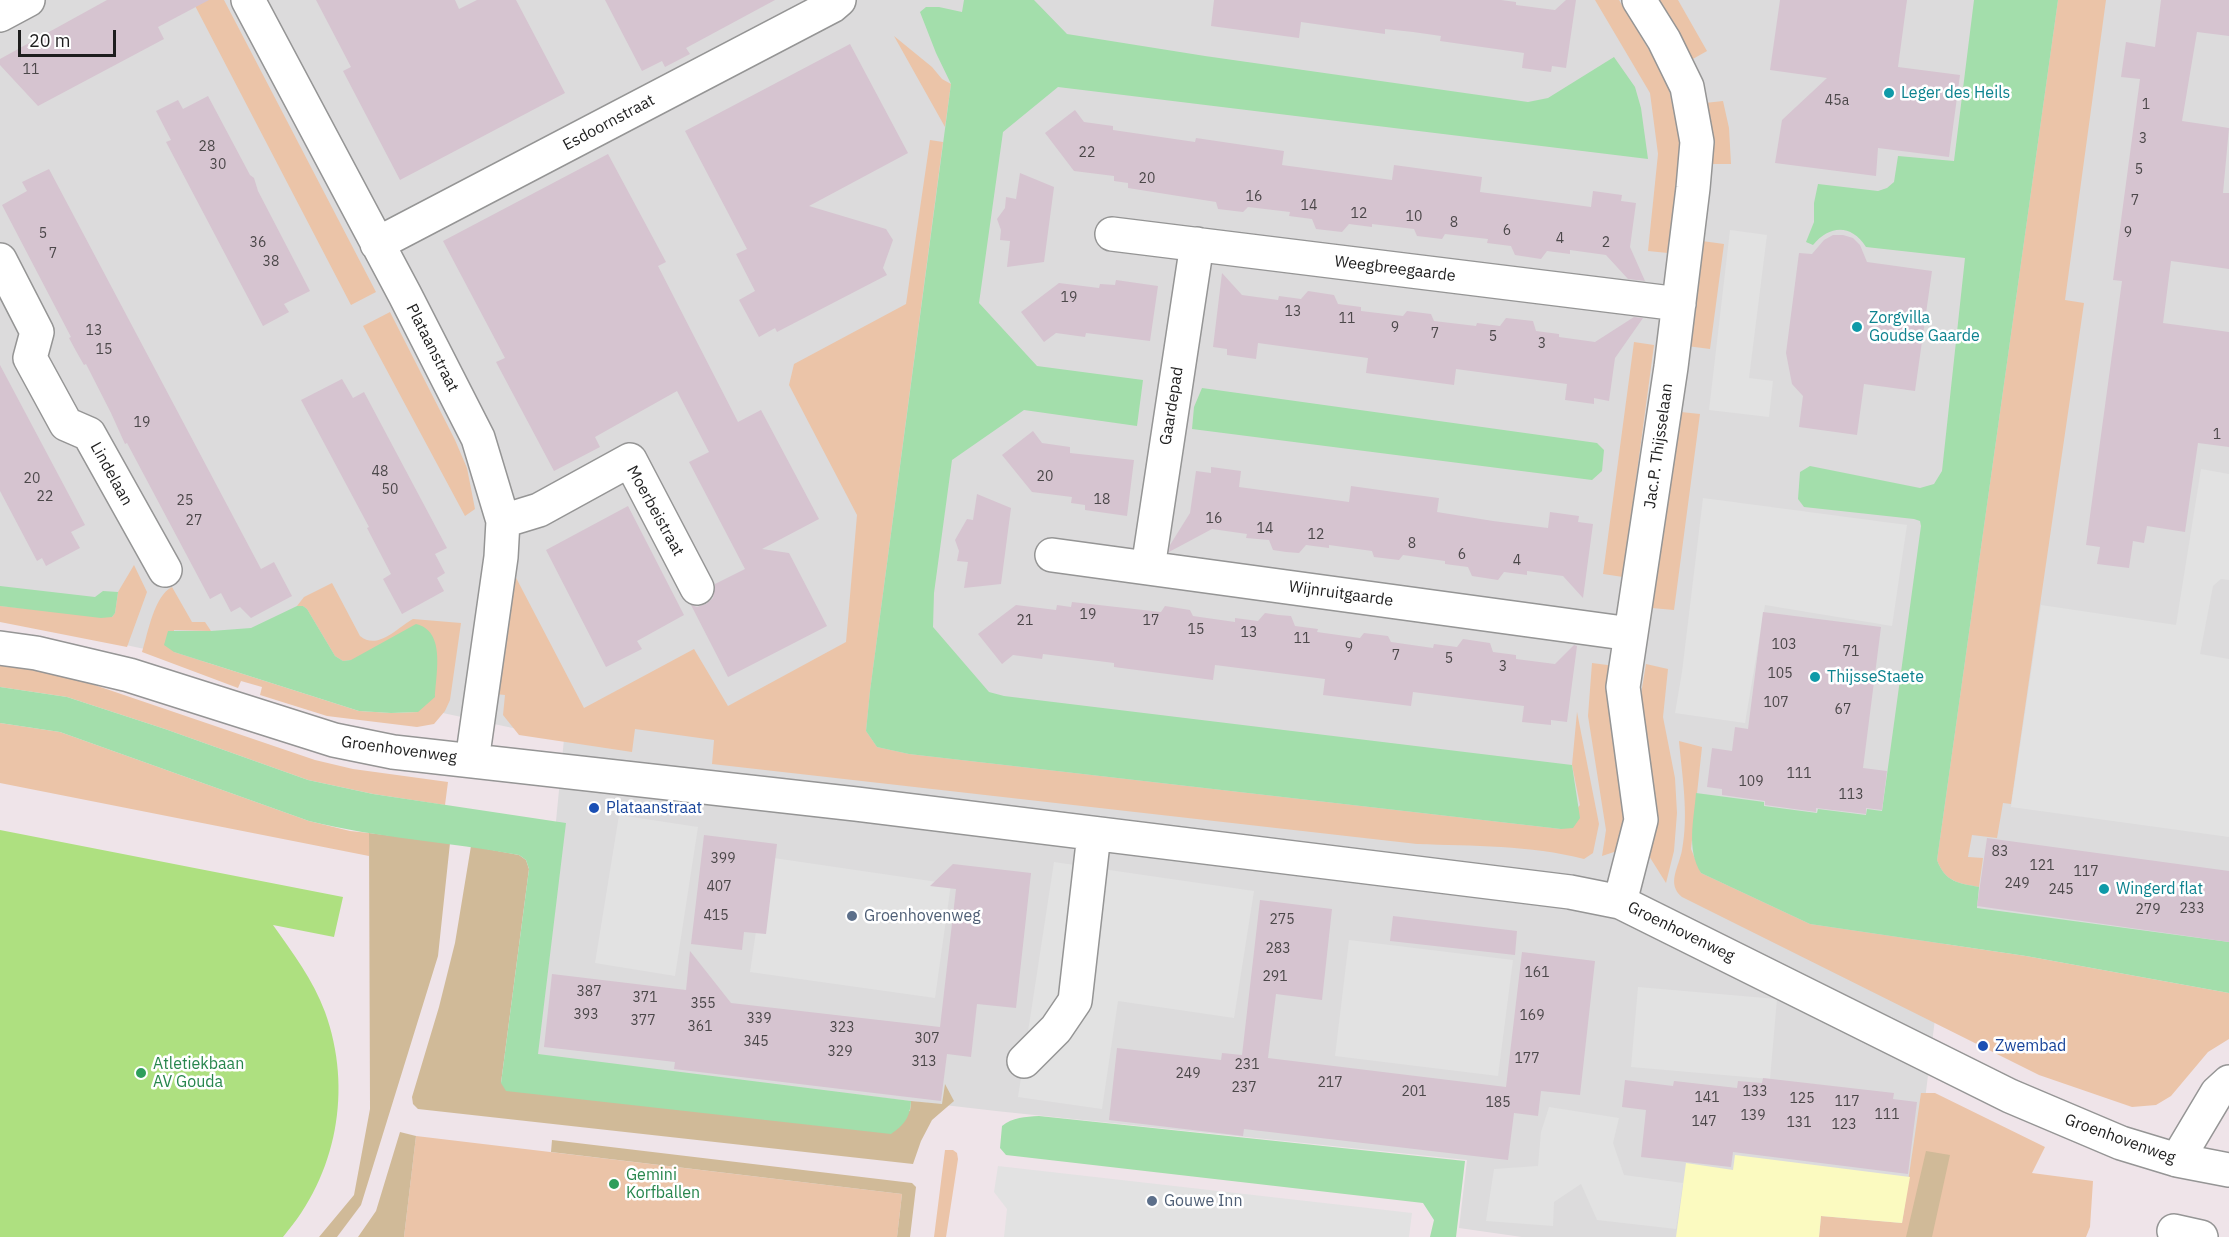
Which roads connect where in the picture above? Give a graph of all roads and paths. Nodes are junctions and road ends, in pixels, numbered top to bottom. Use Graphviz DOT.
graph roads {
  1 [pos="28,0"];
  2 [pos="248,0"];
  3 [pos="839,0"];
  4 [pos="1639,0"];
  5 [pos="0,15"];
  6 [pos="1112,234"];
  7 [pos="378,244"];
  8 [pos="1197,244"];
  9 [pos="0,260"];
  10 [pos="1679,304"];
  11 [pos="503,521"];
  12 [pos="1052,555"];
  13 [pos="1148,568"];
  14 [pos="165,570"];
  15 [pos="697,588"];
  16 [pos="1631,634"];
  17 [pos="0,648"];
  18 [pos="472,761"];
  19 [pos="1094,834"];
  20 [pos="1620,902"];
  21 [pos="1024,1061"];
  22 [pos="2229,1082"];
  23 [pos="2177,1160"];
  24 [pos="2229,1170"];
  1 -- 5 [label="street"];
  2 -- 7 [label="street, Plataanstraat"];
  3 -- 7 [label="street, Esdoornstraat"];
  4 -- 10 [label="street, Jac.P. Thijsselaan"];
  6 -- 8 [label="street, Weegbreegaarde"];
  7 -- 11 [label="street, Plataanstraat"];
  8 -- 10 [label="street, Weegbreegaarde"];
  8 -- 13 [label="street, Gaardepad"];
  9 -- 14 [label="street, Lindelaan"];
  10 -- 16 [label="street, Jac.P. Thijsselaan"];
  11 -- 15 [label="street, Moerbeistraat"];
  11 -- 18 [label="street, Plataanstraat"];
  12 -- 13 [label="street, Wijnruitgaarde"];
  13 -- 16 [label="street, Wijnruitgaarde"];
  16 -- 20 [label="street, Jac.P. Thijsselaan"];
  17 -- 18 [label="street, Groenhovenweg"];
  18 -- 19 [label="street, Groenhovenweg"];
  19 -- 20 [label="street, Groenhovenweg"];
  19 -- 21 [label="street"];
  20 -- 23 [label="street, Groenhovenweg"];
  22 -- 23 [label="street"];
  23 -- 24 [label="street, Groenhovenweg"];
}
